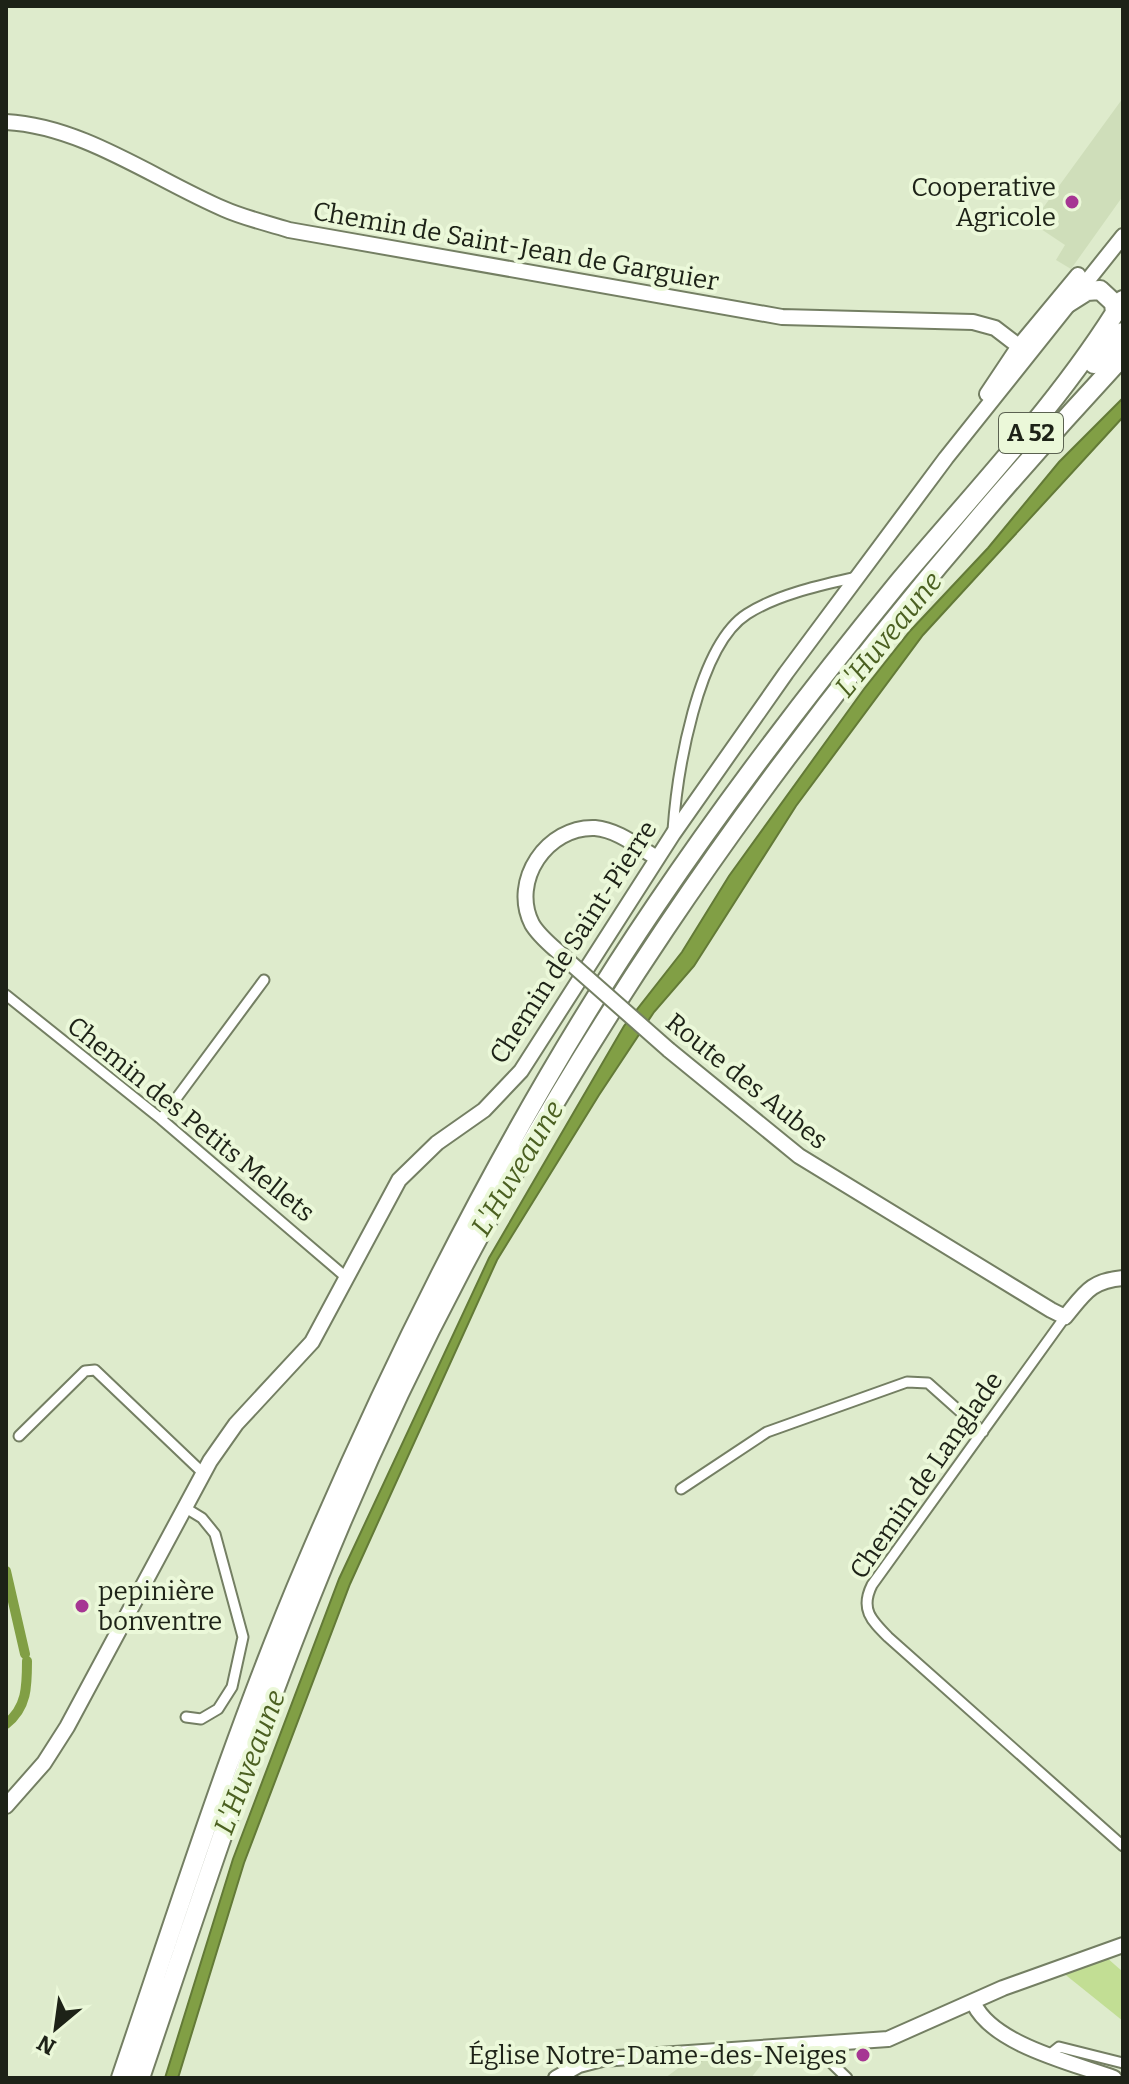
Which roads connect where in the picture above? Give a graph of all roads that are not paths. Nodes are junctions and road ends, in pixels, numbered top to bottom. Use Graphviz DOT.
graph roads {
  1 [pos="6,122"];
  2 [pos="1123,223"];
  3 [pos="1123,236"];
  4 [pos="1068,303"];
  5 [pos="1119,306"];
  6 [pos="1123,332"];
  7 [pos="1024,350"];
  8 [pos="1119,361"];
  9 [pos="939,535"];
  10 [pos="857,577"];
  11 [pos="673,834"];
  12 [pos="657,858"];
  13 [pos="264,980"];
  14 [pos="6,995"];
  15 [pos="161,1119"];
  16 [pos="347,1278"];
  17 [pos="1123,1278"];
  18 [pos="1065,1317"];
  19 [pos="983,1432"];
  20 [pos="19,1436"];
  21 [pos="203,1473"];
  22 [pos="681,1489"];
  23 [pos="184,1507"];
  24 [pos="186,1717"];
  25 [pos="6,1806"];
  26 [pos="1123,1846"];
  27 [pos="1123,1945"];
  28 [pos="974,2004"];
  29 [pos="814,2046"];
  30 [pos="1049,2055"];
  31 [pos="1123,2063"];
  32 [pos="1085,2073"];
  33 [pos="121,2078"];
  34 [pos="140,2078"];
  35 [pos="556,2078"];
  36 [pos="847,2078"];
  37 [pos="1114,2078"];
  1 -- 7 [label="street, Chemin de Saint-Jean de Garguier"];
  2 -- 7 [label="street, Chemin de Saint-Pierre"];
  3 -- 4 [label="street, Chemin de Saint-Pierre"];
  4 -- 5 [label="highway"];
  4 -- 7 [label="street, Chemin de Saint-Pierre"];
  5 -- 9 [label="highway"];
  6 -- 9 [label="highway, A 52"];
  7 -- 10 [label="street, Chemin de Saint-Pierre"];
  8 -- 34 [label="highway, A 52"];
  9 -- 33 [label="highway, A 52"];
  10 -- 11 [label="street, Chemin de Saint-Pierre"];
  10 -- 11 [label="street"];
  11 -- 12 [label="street, Chemin de Saint-Pierre"];
  12 -- 16 [label="street, Chemin de Saint-Pierre"];
  12 -- 18 [label="street, Route des Aubes, bridge"];
  13 -- 15 [label="street"];
  14 -- 15 [label="street, Chemin des Petits Mellets"];
  15 -- 16 [label="street, Chemin des Petits Mellets"];
  16 -- 21 [label="street, Chemin de Saint-Pierre"];
  17 -- 18 [label="street"];
  18 -- 19 [label="street, Chemin de Langlade"];
  19 -- 22 [label="street"];
  19 -- 26 [label="street, Chemin de Langlade"];
  20 -- 21 [label="street"];
  21 -- 23 [label="street, Chemin de Saint-Pierre"];
  23 -- 24 [label="street"];
  23 -- 25 [label="street, Chemin de Saint-Pierre"];
  27 -- 28 [label="street"];
  28 -- 29 [label="street"];
  28 -- 30 [label="street"];
  29 -- 35 [label="street"];
  29 -- 36 [label="street"];
  30 -- 31 [label="street"];
  30 -- 32 [label="street"];
  32 -- 37 [label="street"];
}
